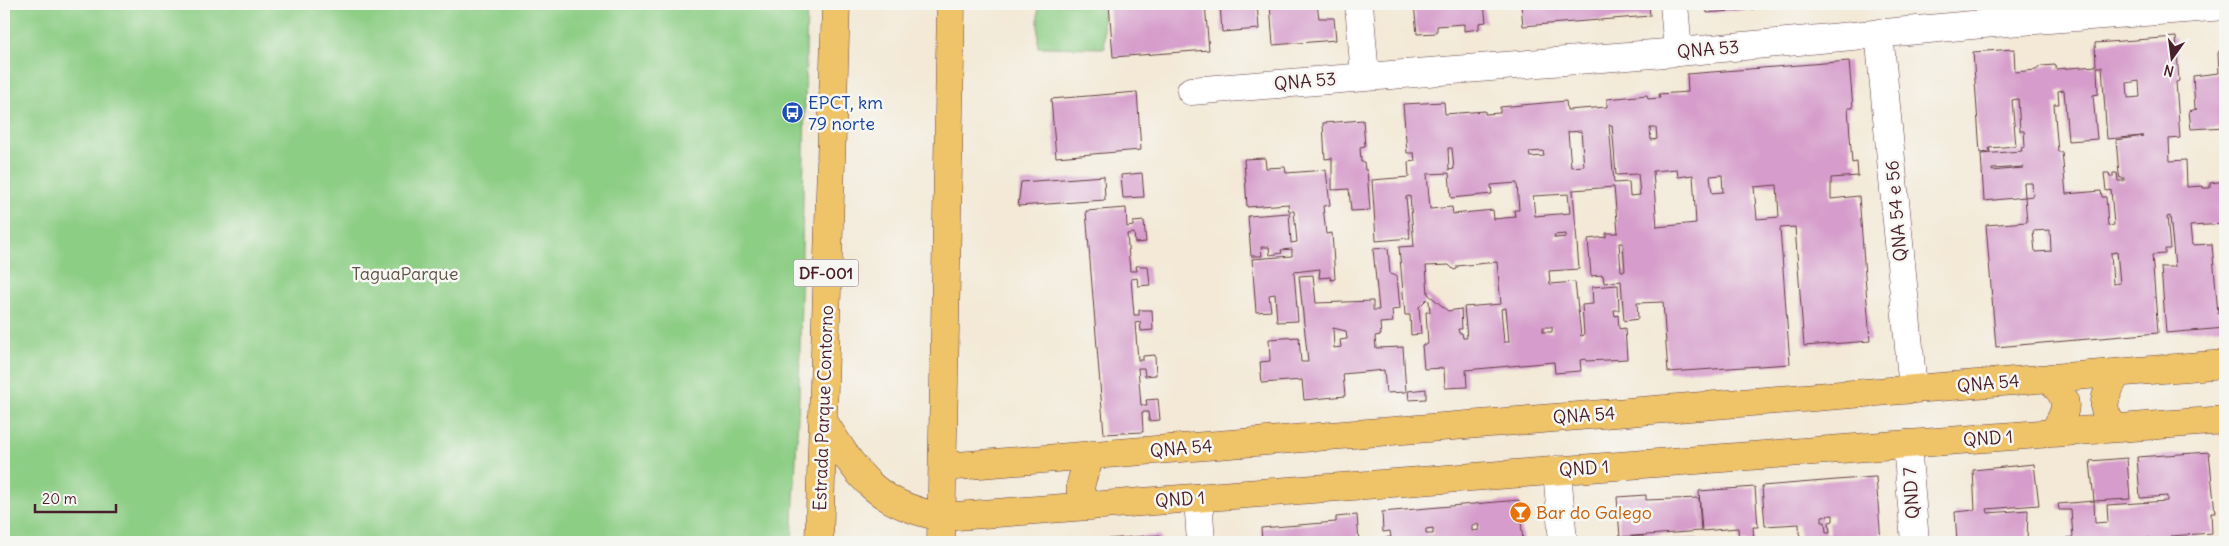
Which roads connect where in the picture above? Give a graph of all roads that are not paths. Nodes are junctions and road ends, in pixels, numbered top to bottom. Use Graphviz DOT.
graph roads {
  1 [pos="836,4"];
  2 [pos="951,4"];
  3 [pos="1359,4"];
  4 [pos="1674,4"];
  5 [pos="2225,6"];
  6 [pos="1993,13"];
  7 [pos="1879,33"];
  8 [pos="1678,52"];
  9 [pos="1364,76"];
  10 [pos="1191,91"];
  11 [pos="2225,364"];
  12 [pos="2117,373"];
  13 [pos="2049,378"];
  14 [pos="1912,389"];
  15 [pos="822,419"];
  16 [pos="2225,420"];
  17 [pos="2116,428"];
  18 [pos="2053,433"];
  19 [pos="1908,444"];
  20 [pos="1091,455"];
  21 [pos="944,467"];
  22 [pos="1558,470"];
  23 [pos="1198,498"];
  24 [pos="1092,506"];
  25 [pos="942,530"];
  26 [pos="819,542"];
  27 [pos="1201,542"];
  28 [pos="1563,542"];
  29 [pos="1915,542"];
  1 -- 15 [label="main road, Estrada Parque Contorno / DF-001"];
  2 -- 21 [label="main road"];
  3 -- 9 [label="street"];
  4 -- 8 [label="street"];
  5 -- 6 [label="street, QNA 53"];
  6 -- 7 [label="street, QNA 53"];
  7 -- 8 [label="street, QNA 53"];
  7 -- 14 [label="street, QNA 54 e 56"];
  8 -- 9 [label="street, QNA 53"];
  9 -- 10 [label="street, QNA 53"];
  11 -- 12 [label="main road, QNA 54"];
  12 -- 13 [label="main road, QNA 54"];
  12 -- 17 [label="main road"];
  13 -- 14 [label="main road, QNA 54"];
  13 -- 18 [label="main road"];
  14 -- 20 [label="main road, QNA 54"];
  15 -- 25 [label="main road, QND 1"];
  15 -- 26 [label="main road, Estrada Parque Contorno / DF-001"];
  16 -- 17 [label="main road, QND 1"];
  17 -- 18 [label="main road, QND 1"];
  18 -- 19 [label="main road, QND 1"];
  19 -- 22 [label="main road, QND 1"];
  19 -- 29 [label="street, QND 7"];
  20 -- 21 [label="main road, QNA 54"];
  20 -- 24 [label="main road"];
  21 -- 25 [label="main road"];
  22 -- 23 [label="main road, QND 1"];
  22 -- 28 [label="street"];
  23 -- 24 [label="main road, QND 1"];
  23 -- 27 [label="street"];
  24 -- 25 [label="main road, QND 1"];
}
